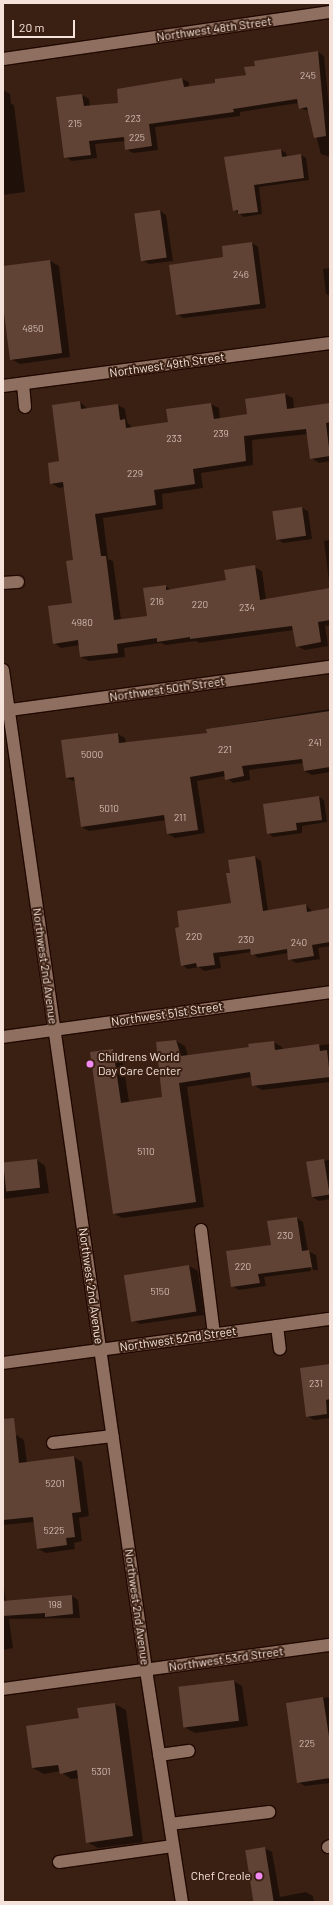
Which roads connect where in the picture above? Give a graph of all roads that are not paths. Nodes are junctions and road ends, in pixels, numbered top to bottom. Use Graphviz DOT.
graph roads {
  1 [pos="330,12"];
  2 [pos="3,59"];
  3 [pos="330,342"];
  4 [pos="22,384"];
  5 [pos="3,386"];
  6 [pos="26,407"];
  7 [pos="18,582"];
  8 [pos="3,583"];
  9 [pos="330,667"];
  10 [pos="3,670"];
  11 [pos="6,710"];
  12 [pos="330,992"];
  13 [pos="54,1030"];
  14 [pos="3,1037"];
  15 [pos="201,1230"];
  16 [pos="330,1319"];
  17 [pos="276,1326"];
  18 [pos="214,1334"];
  19 [pos="100,1349"];
  20 [pos="280,1349"];
  21 [pos="3,1363"];
  22 [pos="113,1436"];
  23 [pos="53,1443"];
  24 [pos="330,1644"];
  25 [pos="146,1670"];
  26 [pos="3,1689"];
  27 [pos="189,1751"];
  28 [pos="159,1755"];
  29 [pos="269,1812"];
  30 [pos="170,1824"];
  31 [pos="173,1846"];
  32 [pos="59,1862"];
  33 [pos="182,1902"];
  1 -- 2 [label="street, Northwest 48th Street"];
  3 -- 4 [label="street, Northwest 49th Street"];
  4 -- 5 [label="street, Northwest 49th Street"];
  4 -- 6 [label="street"];
  7 -- 8 [label="street"];
  9 -- 11 [label="street, Northwest 50th Street"];
  10 -- 11 [label="street, Northwest 2nd Avenue"];
  11 -- 13 [label="street, Northwest 2nd Avenue"];
  12 -- 13 [label="street, Northwest 51st Street"];
  13 -- 14 [label="street, Northwest 51st Street"];
  13 -- 19 [label="street, Northwest 2nd Avenue"];
  15 -- 18 [label="street"];
  16 -- 17 [label="street, Northwest 52nd Street"];
  17 -- 18 [label="street, Northwest 52nd Street"];
  17 -- 20 [label="street"];
  18 -- 19 [label="street, Northwest 52nd Street"];
  19 -- 21 [label="street, Northwest 52nd Street"];
  19 -- 22 [label="street, Northwest 2nd Avenue"];
  22 -- 23 [label="street"];
  22 -- 25 [label="street, Northwest 2nd Avenue"];
  24 -- 25 [label="street, Northwest 53rd Street"];
  25 -- 26 [label="street, Northwest 53rd Street"];
  25 -- 28 [label="street, Northwest 2nd Avenue"];
  27 -- 28 [label="street"];
  28 -- 30 [label="street, Northwest 2nd Avenue"];
  29 -- 30 [label="street"];
  30 -- 31 [label="street, Northwest 2nd Avenue"];
  31 -- 32 [label="street"];
  31 -- 33 [label="street, Northwest 2nd Avenue"];
}
